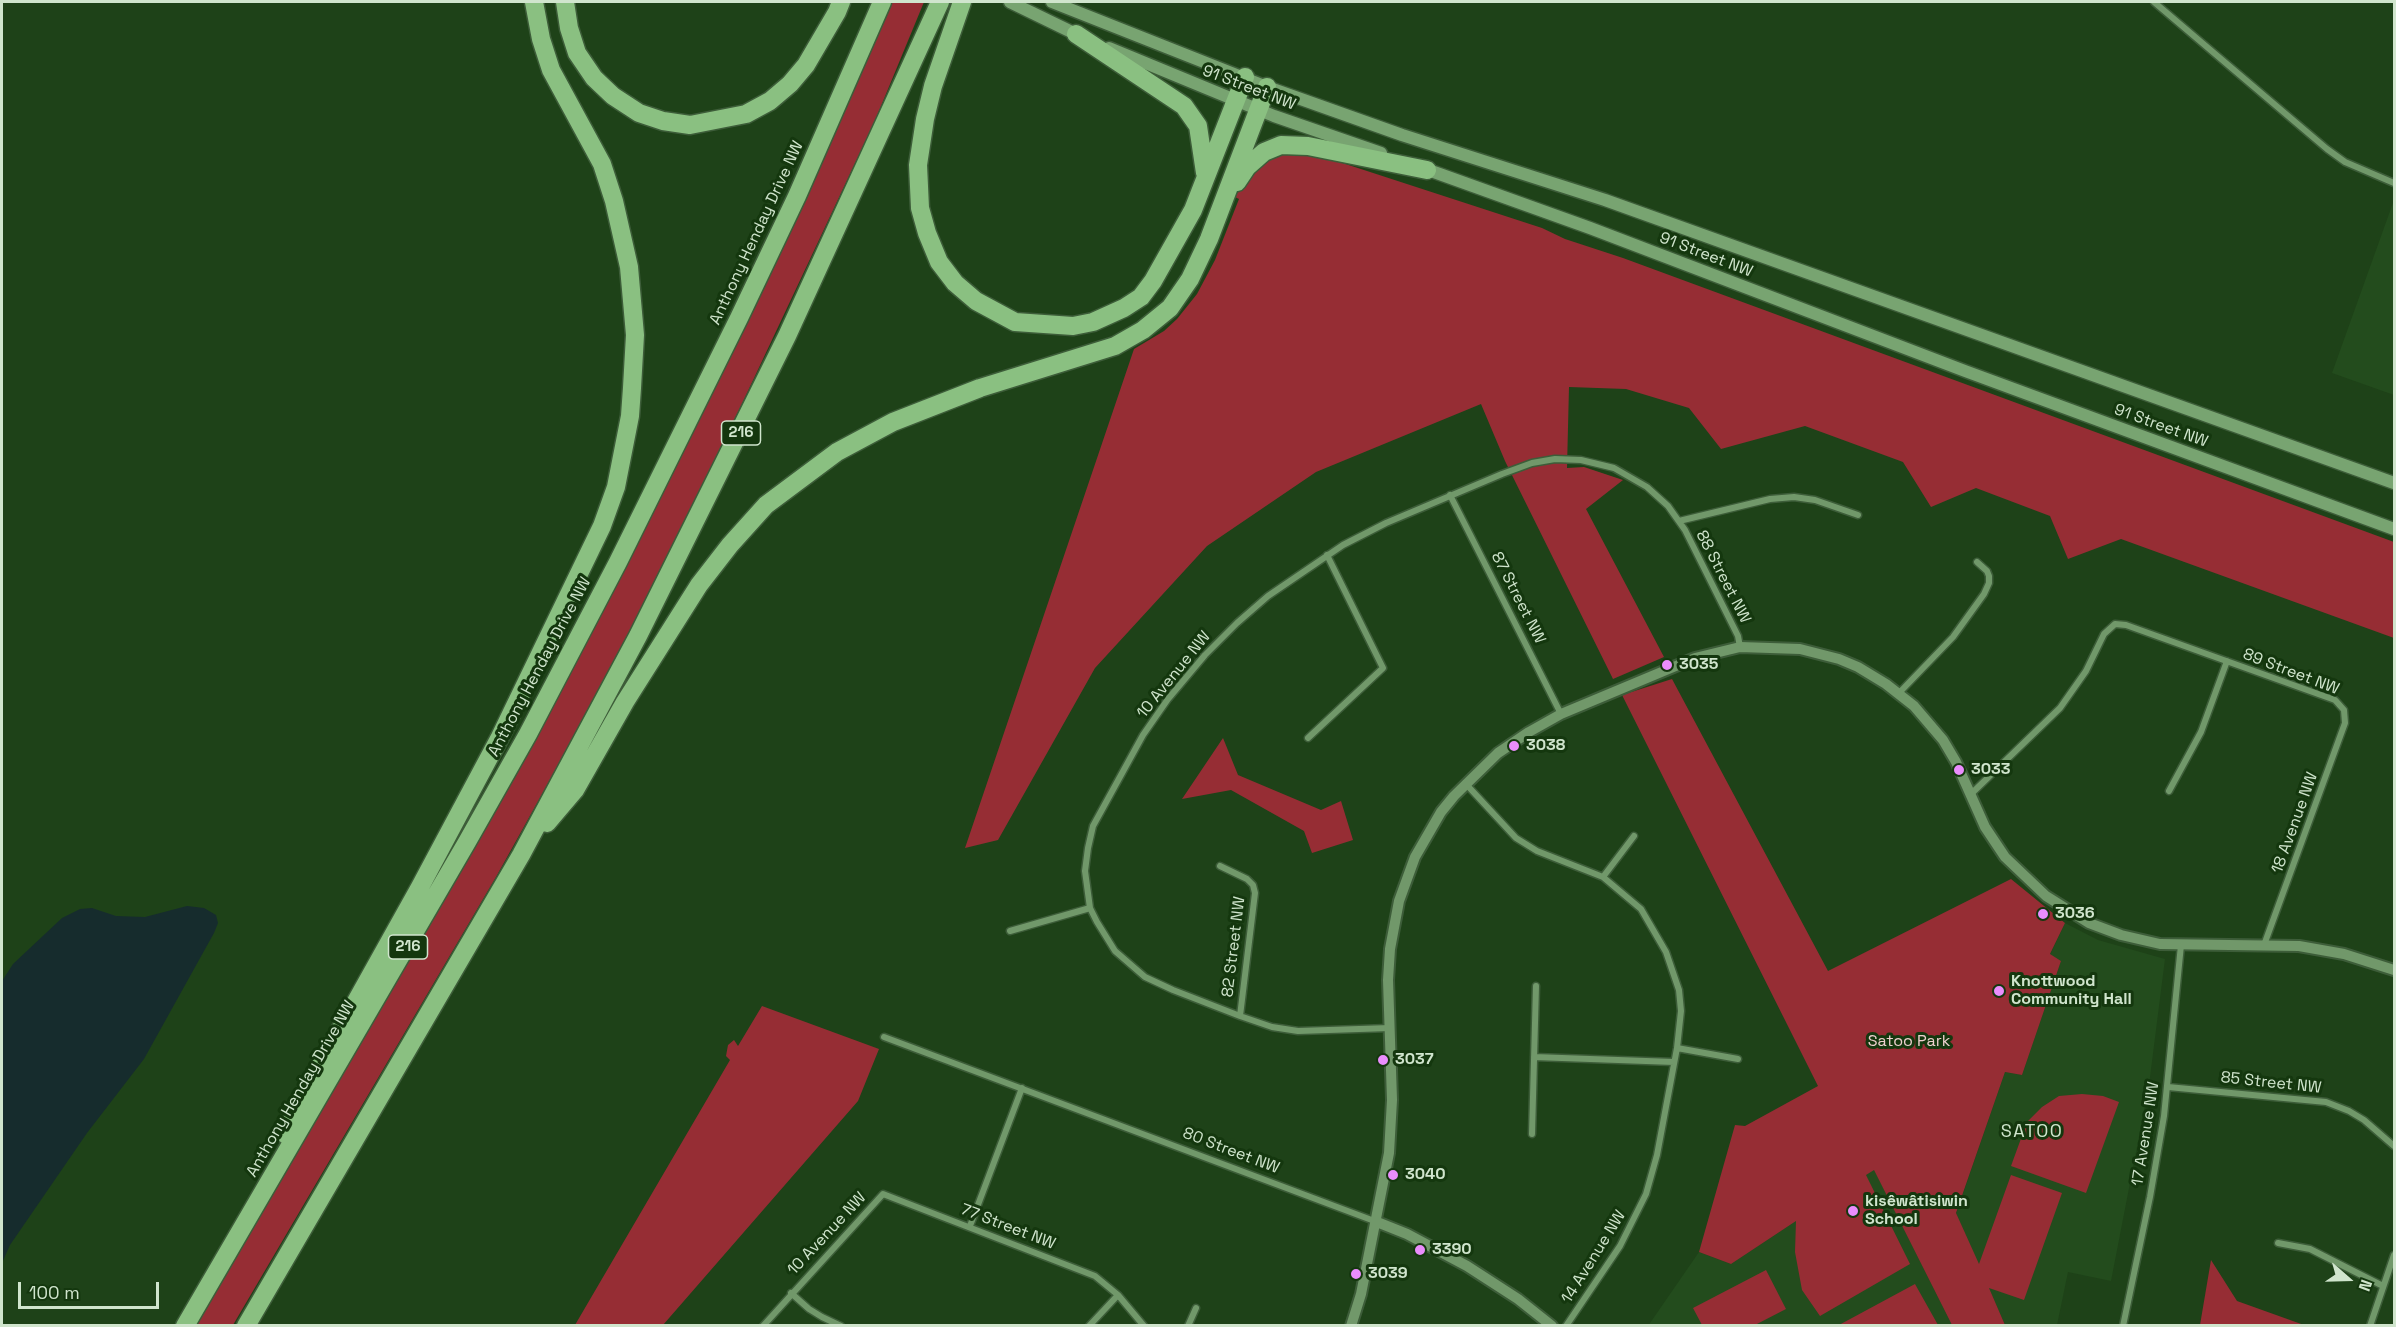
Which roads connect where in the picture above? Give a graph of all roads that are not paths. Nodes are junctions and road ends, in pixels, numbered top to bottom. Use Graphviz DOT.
graph roads {
  1 [pos="534,2"];
  2 [pos="565,2"];
  3 [pos="841,2"];
  4 [pos="882,2"];
  5 [pos="939,2"];
  6 [pos="962,2"];
  7 [pos="1010,2"];
  8 [pos="1052,2"];
  9 [pos="2154,2"];
  10 [pos="1076,34"];
  11 [pos="1245,77"];
  12 [pos="1267,87"];
  13 [pos="1236,101"];
  14 [pos="1258,110"];
  15 [pos="1427,170"];
  16 [pos="1206,178"];
  17 [pos="2392,182"];
  18 [pos="1217,218"];
  19 [pos="1581,460"];
  20 [pos="2394,483"];
  21 [pos="1450,495"];
  22 [pos="1858,515"];
  23 [pos="1679,521"];
  24 [pos="2394,529"];
  25 [pos="1327,555"];
  26 [pos="1977,562"];
  27 [pos="1740,647"];
  28 [pos="2227,661"];
  29 [pos="1899,693"];
  30 [pos="2344,710"];
  31 [pos="1561,714"];
  32 [pos="1308,738"];
  33 [pos="1465,783"];
  34 [pos="2169,791"];
  35 [pos="1970,795"];
  36 [pos="1634,836"];
  37 [pos="1088,848"];
  38 [pos="521,855"];
  39 [pos="1220,866"];
  40 [pos="1603,877"];
  41 [pos="1090,908"];
  42 [pos="1010,931"];
  43 [pos="2181,945"];
  44 [pos="2264,945"];
  45 [pos="2394,970"];
  46 [pos="1536,986"];
  47 [pos="1240,1016"];
  48 [pos="1390,1028"];
  49 [pos="884,1037"];
  50 [pos="1677,1048"];
  51 [pos="1534,1057"];
  52 [pos="1738,1059"];
  53 [pos="1674,1062"];
  54 [pos="2168,1087"];
  55 [pos="1022,1088"];
  56 [pos="1532,1134"];
  57 [pos="2394,1146"];
  58 [pos="883,1194"];
  59 [pos="257,1203"];
  60 [pos="1377,1222"];
  61 [pos="970,1226"];
  62 [pos="2278,1242"];
  63 [pos="2394,1255"];
  64 [pos="2383,1286"];
  65 [pos="791,1293"];
  66 [pos="1118,1295"];
  67 [pos="1197,1308"];
  68 [pos="185,1326"];
  69 [pos="246,1326"];
  70 [pos="763,1326"];
  71 [pos="841,1326"];
  72 [pos="1089,1326"];
  73 [pos="1144,1326"];
  74 [pos="1188,1326"];
  75 [pos="1351,1326"];
  76 [pos="1552,1326"];
  77 [pos="1566,1326"];
  78 [pos="2123,1326"];
  79 [pos="2370,1326"];
  1 -- 59 [label="highway"];
  2 -- 3 [label="highway"];
  4 -- 59 [label="highway, Anthony Henday Drive NW / 216"];
  5 -- 38 [label="highway, 216"];
  6 -- 16 [label="highway"];
  7 -- 10 [label="main road, 91 Street NW"];
  8 -- 11 [label="main road, 91 Street NW"];
  9 -- 17 [label="street"];
  10 -- 13 [label="main road, 91 Street NW"];
  10 -- 16 [label="highway"];
  11 -- 12 [label="main road, 91 Street NW"];
  11 -- 13 [label="highway"];
  12 -- 14 [label="highway"];
  12 -- 20 [label="main road, 91 Street NW"];
  13 -- 14 [label="main road, 91 Street NW"];
  13 -- 16 [label="highway"];
  14 -- 15 [label="main road, 91 Street NW"];
  14 -- 18 [label="highway"];
  15 -- 18 [label="highway"];
  15 -- 24 [label="main road, 91 Street NW"];
  18 -- 38 [label="highway"];
  19 -- 21 [label="street, 10 Avenue NW"];
  19 -- 23 [label="street, 88 Street NW"];
  21 -- 25 [label="street, 10 Avenue NW"];
  21 -- 31 [label="street, 87 Street NW"];
  22 -- 23 [label="street, 88 Street NW"];
  23 -- 27 [label="street, 88 Street NW"];
  25 -- 32 [label="street"];
  25 -- 37 [label="street, 10 Avenue NW"];
  26 -- 29 [label="street"];
  27 -- 29 [label="street"];
  27 -- 31 [label="street"];
  28 -- 30 [label="street, 89 Street NW"];
  28 -- 34 [label="street, 89 Street NW"];
  28 -- 35 [label="street, 89 Street NW"];
  29 -- 35 [label="street"];
  30 -- 44 [label="street, 18 Avenue NW"];
  31 -- 33 [label="street"];
  33 -- 40 [label="street"];
  33 -- 48 [label="street"];
  35 -- 43 [label="street"];
  36 -- 40 [label="street"];
  37 -- 41 [label="street, 82 Street NW"];
  38 -- 69 [label="highway, 216"];
  39 -- 47 [label="street, 82 Street NW"];
  40 -- 50 [label="street, 14 Avenue NW"];
  41 -- 42 [label="street"];
  41 -- 47 [label="street, 82 Street NW"];
  43 -- 44 [label="street"];
  43 -- 54 [label="street, 17 Avenue NW"];
  44 -- 45 [label="street"];
  46 -- 51 [label="street"];
  47 -- 48 [label="street, 82 Street NW"];
  48 -- 60 [label="street"];
  49 -- 55 [label="street, 80 Street NW"];
  50 -- 52 [label="street"];
  50 -- 53 [label="street, 14 Avenue NW"];
  51 -- 53 [label="street"];
  51 -- 56 [label="street"];
  53 -- 77 [label="street, 14 Avenue NW"];
  54 -- 57 [label="street, 85 Street NW"];
  54 -- 78 [label="street, 17 Avenue NW"];
  55 -- 60 [label="street, 80 Street NW"];
  55 -- 61 [label="street"];
  58 -- 61 [label="street, 77 Street NW"];
  58 -- 65 [label="street, 10 Avenue NW"];
  59 -- 68 [label="highway, Anthony Henday Drive NW / 216"];
  60 -- 75 [label="street"];
  60 -- 76 [label="street, 80 Street NW"];
  61 -- 66 [label="street, 77 Street NW"];
  62 -- 64 [label="street"];
  63 -- 64 [label="street"];
  64 -- 79 [label="street"];
  65 -- 70 [label="street, 10 Avenue NW"];
  65 -- 71 [label="street, 10 Avenue NW"];
  66 -- 72 [label="street"];
  66 -- 73 [label="street, 77 Street NW"];
  67 -- 74 [label="street"];
}
